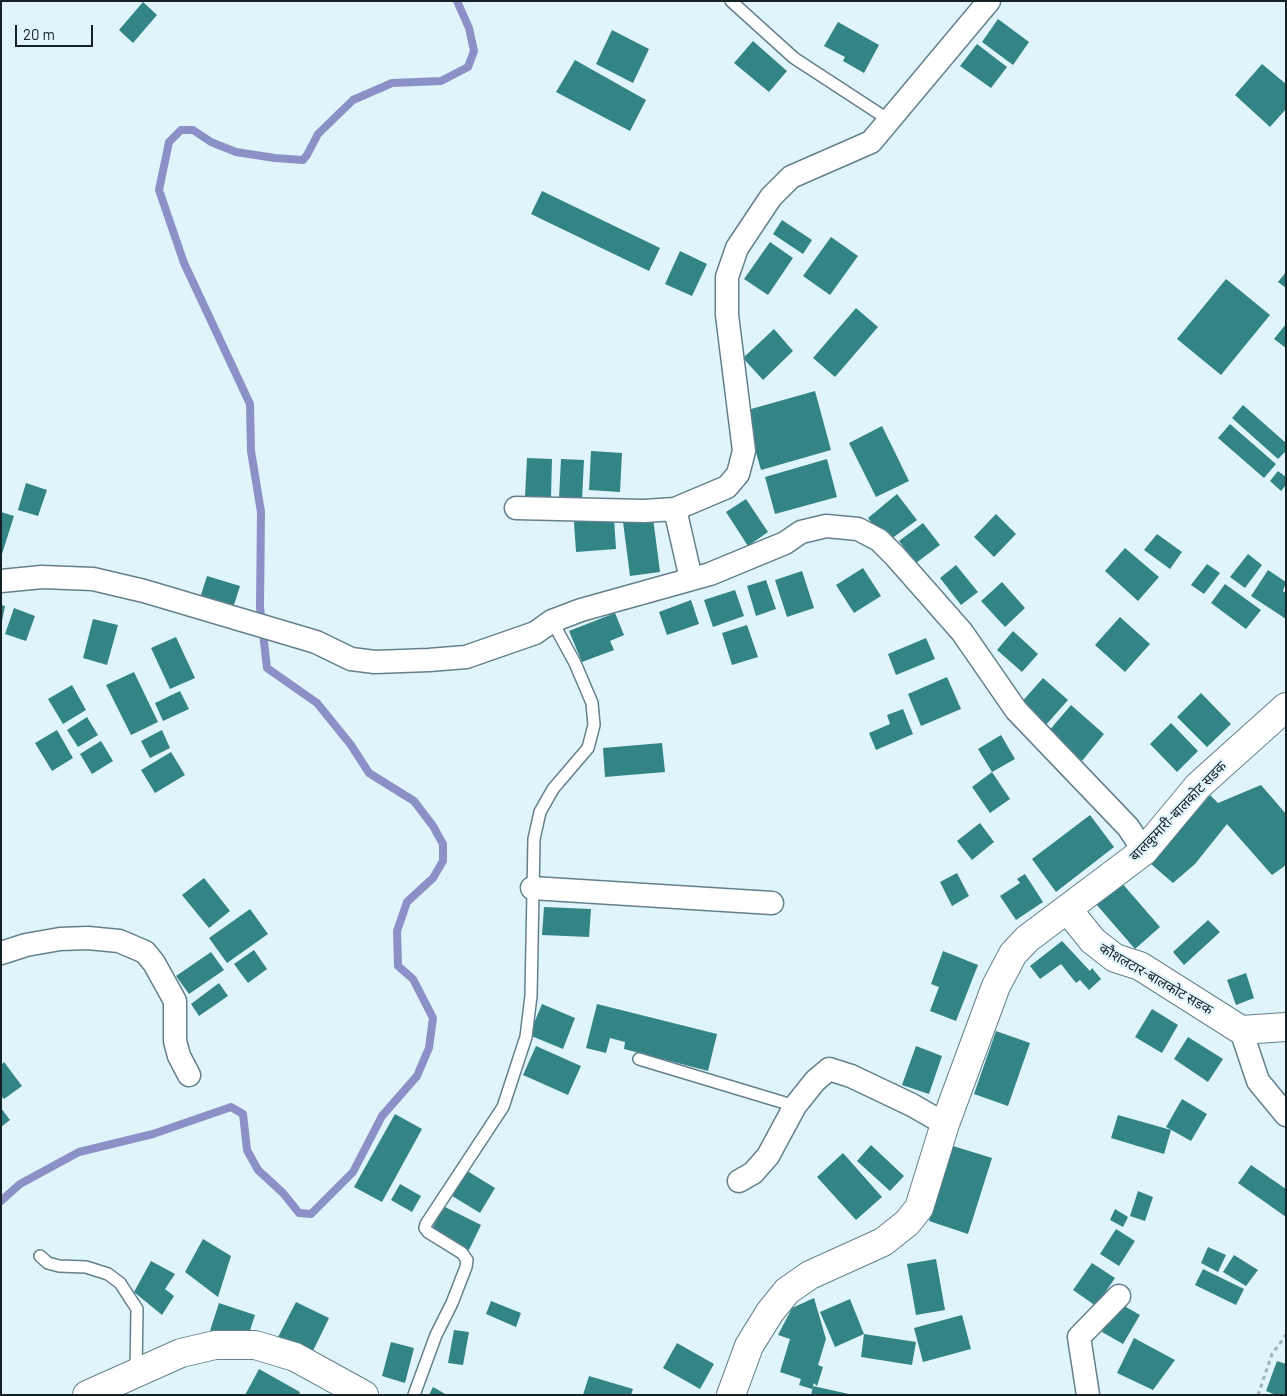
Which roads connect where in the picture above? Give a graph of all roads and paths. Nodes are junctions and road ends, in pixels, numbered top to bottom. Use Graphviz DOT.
graph roads {
  1 [pos="731,1"];
  2 [pos="989,1"];
  3 [pos="889,120"];
  4 [pos="516,508"];
  5 [pos="676,509"];
  6 [pos="691,580"];
  7 [pos="1,581"];
  8 [pos="552,621"];
  9 [pos="1286,707"];
  10 [pos="1144,851"];
  11 [pos="532,888"];
  12 [pos="772,904"];
  13 [pos="1068,910"];
  14 [pos="1,953"];
  15 [pos="1286,1027"];
  16 [pos="1241,1030"];
  17 [pos="639,1059"];
  18 [pos="190,1076"];
  19 [pos="795,1106"];
  20 [pos="1286,1116"];
  21 [pos="946,1124"];
  22 [pos="739,1181"];
  23 [pos="40,1256"];
  24 [pos="1119,1296"];
  25 [pos="1286,1335"];
  26 [pos="136,1373"];
  27 [pos="87,1395"];
  28 [pos="364,1395"];
  29 [pos="414,1395"];
  30 [pos="731,1395"];
  31 [pos="1088,1395"];
  32 [pos="1258,1395"];
  1 -- 3 [label="lane"];
  2 -- 3 [label="street"];
  3 -- 5 [label="street"];
  4 -- 5 [label="street"];
  5 -- 6 [label="street"];
  6 -- 8 [label="street"];
  6 -- 10 [label="street"];
  7 -- 8 [label="street"];
  8 -- 11 [label="lane"];
  9 -- 10 [label="main road, बालकुमारी-बालकोट सडक"];
  10 -- 13 [label="main road, बालकुमारी-बालकोट सडक"];
  11 -- 12 [label="street"];
  11 -- 29 [label="lane"];
  13 -- 16 [label="main road, कौशलटार-बालकोट सडक"];
  13 -- 21 [label="main road, बालकुमारी-बालकोट सडक"];
  14 -- 18 [label="street"];
  15 -- 16 [label="main road"];
  16 -- 20 [label="street"];
  17 -- 19 [label="lane"];
  19 -- 21 [label="street"];
  19 -- 22 [label="street"];
  21 -- 30 [label="main road, बालकुमारी-बालकोट सडक"];
  23 -- 26 [label="lane"];
  24 -- 31 [label="street"];
  25 -- 32 [label="path"];
  26 -- 27 [label="main road"];
  26 -- 28 [label="main road"];
}
